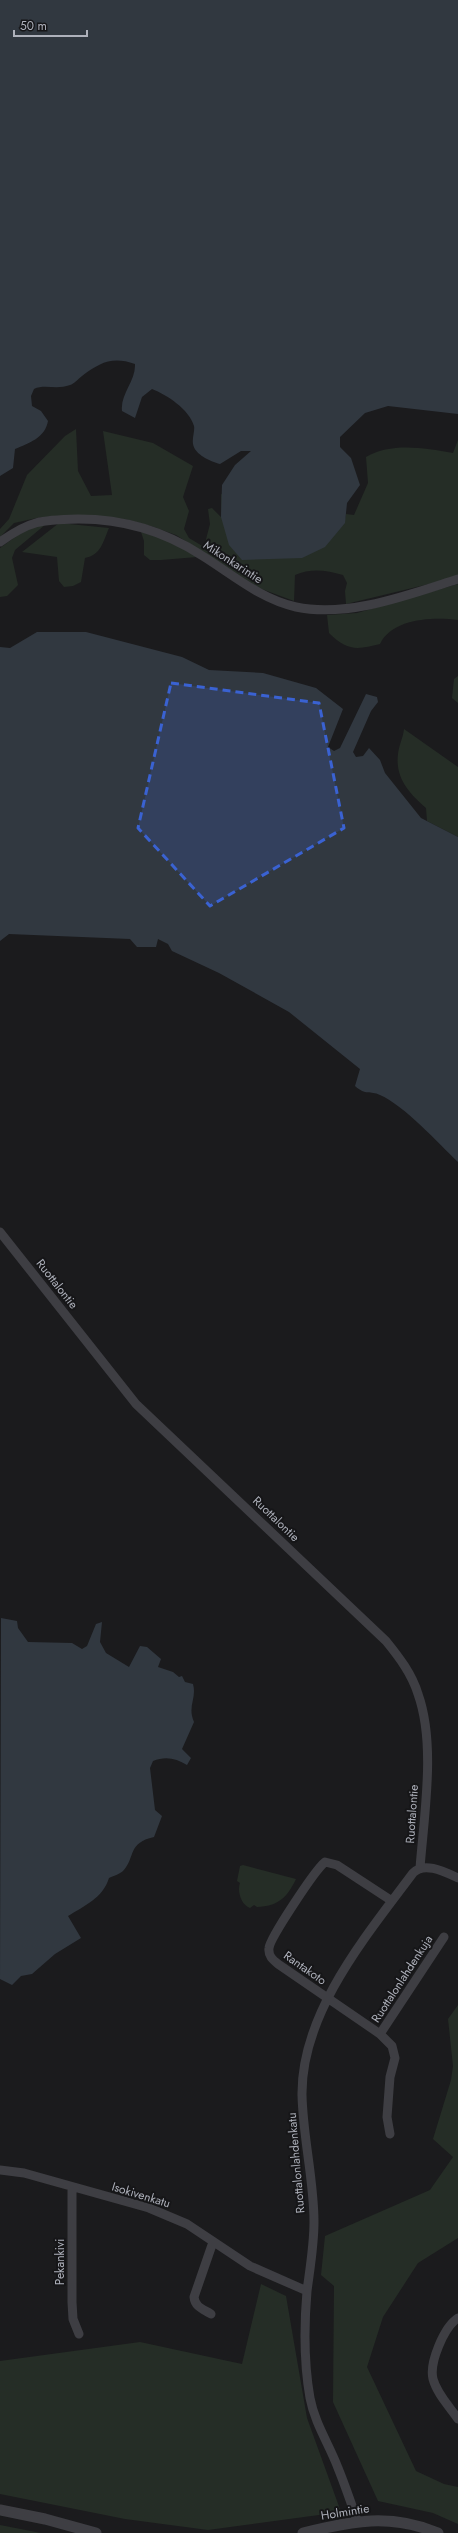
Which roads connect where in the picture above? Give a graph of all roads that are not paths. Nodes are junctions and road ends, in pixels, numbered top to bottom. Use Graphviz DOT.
graph roads {
  1 [pos="0,542"];
  2 [pos="458,579"];
  3 [pos="0,1232"];
  4 [pos="420,1868"];
  5 [pos="458,1878"];
  6 [pos="392,1901"];
  7 [pos="444,1937"];
  8 [pos="328,1998"];
  9 [pos="380,2034"];
  10 [pos="390,2134"];
  11 [pos="0,2170"];
  12 [pos="72,2188"];
  13 [pos="213,2242"];
  14 [pos="307,2291"];
  15 [pos="211,2314"];
  16 [pos="458,2318"];
  17 [pos="79,2334"];
  18 [pos="458,2419"];
  19 [pos="0,2510"];
  20 [pos="357,2520"];
  21 [pos="96,2533"];
  22 [pos="303,2533"];
  23 [pos="438,2533"];
  1 -- 2 [label="street, Mikonkarintie"];
  3 -- 4 [label="street, Ruottalontie"];
  4 -- 5 [label="street"];
  4 -- 6 [label="street, Ruottalonlahdenkatu"];
  6 -- 8 [label="street, Ruottalonlahdenkatu"];
  6 -- 8 [label="street, Rantakoto"];
  7 -- 9 [label="street, Ruottalonlahdenkuja"];
  8 -- 9 [label="street, Rantakoto"];
  8 -- 14 [label="street, Ruottalonlahdenkatu"];
  9 -- 10 [label="street, Rantakoto"];
  11 -- 12 [label="street, Isokivenkatu"];
  12 -- 13 [label="street, Isokivenkatu"];
  12 -- 17 [label="street, Pekankivi"];
  13 -- 14 [label="street, Isokivenkatu"];
  13 -- 15 [label="street"];
  14 -- 20 [label="street, Ruottalonlahdenkatu"];
  16 -- 18 [label="street"];
  19 -- 21 [label="street"];
  20 -- 22 [label="street, Holmintie"];
  20 -- 23 [label="street, Holmintie"];
}
